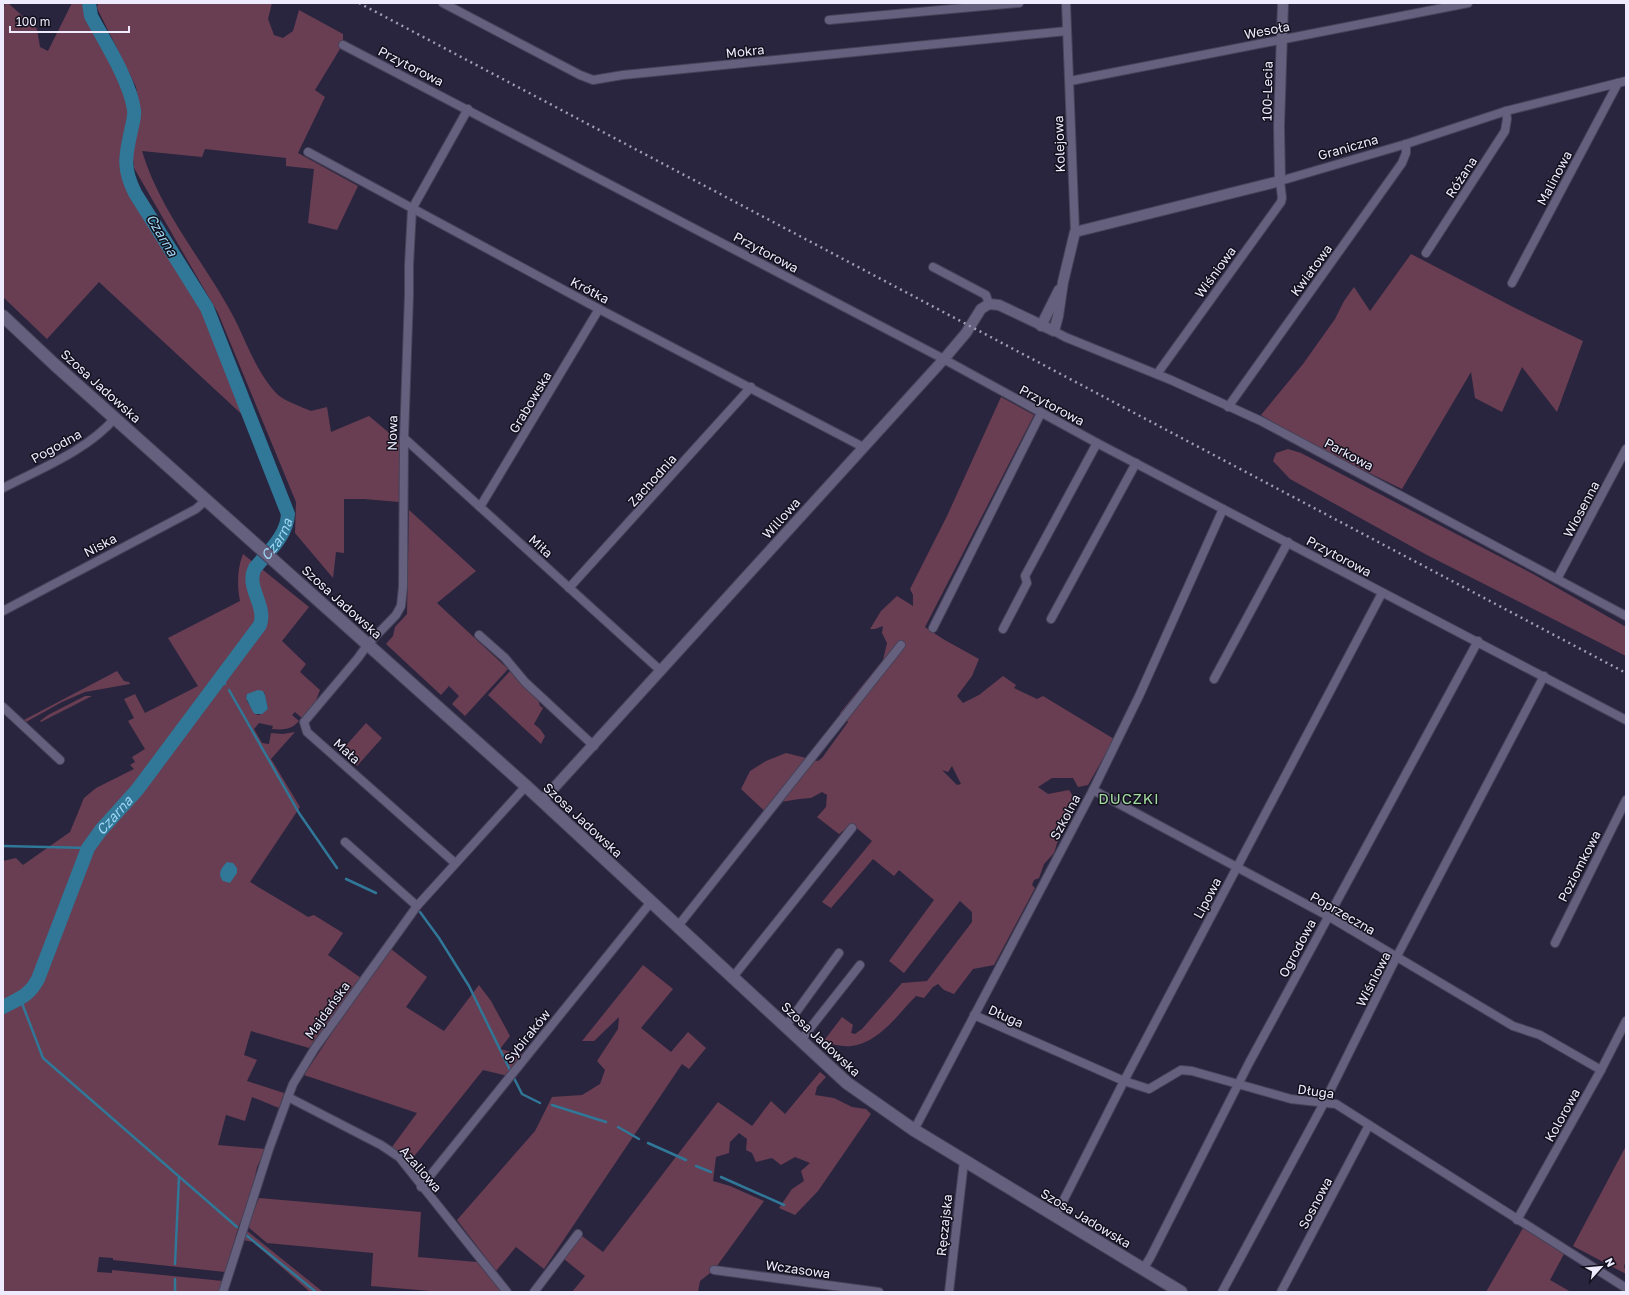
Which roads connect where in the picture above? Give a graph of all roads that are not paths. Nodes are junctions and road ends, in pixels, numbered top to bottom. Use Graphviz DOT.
graph roads {
  1 [pos="443,3"];
  2 [pos="1019,3"];
  3 [pos="1066,3"];
  4 [pos="1283,3"];
  5 [pos="1468,3"];
  6 [pos="829,20"];
  7 [pos="1067,31"];
  8 [pos="1281,39"];
  9 [pos="343,44"];
  10 [pos="1070,81"];
  11 [pos="1622,82"];
  12 [pos="468,109"];
  13 [pos="1506,111"];
  14 [pos="1406,144"];
  15 [pos="308,152"];
  16 [pos="1280,181"];
  17 [pos="412,209"];
  18 [pos="1075,232"];
  19 [pos="1426,253"];
  20 [pos="933,267"];
  21 [pos="1063,282"];
  22 [pos="1512,283"];
  23 [pos="989,304"];
  24 [pos="599,309"];
  25 [pos="3,316"];
  26 [pos="1041,326"];
  27 [pos="1054,331"];
  28 [pos="944,359"];
  29 [pos="1157,374"];
  30 [pos="751,387"];
  31 [pos="1228,407"];
  32 [pos="1041,413"];
  33 [pos="115,418"];
  34 [pos="404,438"];
  35 [pos="1097,443"];
  36 [pos="863,447"];
  37 [pos="1626,450"];
  38 [pos="1136,463"];
  39 [pos="3,488"];
  40 [pos="206,500"];
  41 [pos="480,507"];
  42 [pos="1224,509"];
  43 [pos="1288,542"];
  44 [pos="1557,579"];
  45 [pos="569,588"];
  46 [pos="1382,593"];
  47 [pos="3,610"];
  48 [pos="1626,616"];
  49 [pos="1051,619"];
  50 [pos="933,628"];
  51 [pos="1003,629"];
  52 [pos="479,635"];
  53 [pos="1478,641"];
  54 [pos="368,644"];
  55 [pos="901,645"];
  56 [pos="661,671"];
  57 [pos="1544,676"];
  58 [pos="1214,679"];
  59 [pos="3,707"];
  60 [pos="1626,720"];
  61 [pos="594,746"];
  62 [pos="60,760"];
  63 [pos="526,786"];
  64 [pos="1093,790"];
  65 [pos="1626,800"];
  66 [pos="542,801"];
  67 [pos="852,828"];
  68 [pos="345,842"];
  69 [pos="455,863"];
  70 [pos="1236,868"];
  71 [pos="651,902"];
  72 [pos="417,906"];
  73 [pos="1328,916"];
  74 [pos="678,926"];
  75 [pos="1555,943"];
  76 [pos="839,953"];
  77 [pos="1396,958"];
  78 [pos="860,965"];
  79 [pos="733,977"];
  80 [pos="974,1015"];
  81 [pos="1626,1022"];
  82 [pos="786,1026"];
  83 [pos="800,1041"];
  84 [pos="1601,1070"];
  85 [pos="1124,1081"];
  86 [pos="1239,1084"];
  87 [pos="288,1097"];
  88 [pos="1324,1103"];
  89 [pos="1369,1125"];
  90 [pos="914,1130"];
  91 [pos="964,1161"];
  92 [pos="421,1187"];
  93 [pos="1054,1214"];
  94 [pos="1517,1220"];
  95 [pos="578,1234"];
  96 [pos="1143,1269"];
  97 [pos="714,1270"];
  98 [pos="1626,1288"];
  99 [pos="838,1289"];
  100 [pos="223,1292"];
  101 [pos="507,1292"];
  102 [pos="534,1292"];
  103 [pos="879,1292"];
  104 [pos="949,1292"];
  105 [pos="1182,1292"];
  106 [pos="1222,1292"];
  107 [pos="1281,1292"];
  1 -- 7 [label="street, Mokra"];
  2 -- 6 [label="street"];
  3 -- 7 [label="street, Kolejowa"];
  4 -- 8 [label="street, 100-Lecia"];
  5 -- 8 [label="street, Wesoła"];
  7 -- 10 [label="street, Kolejowa"];
  8 -- 10 [label="street, Wesoła"];
  8 -- 16 [label="street, 100-Lecia"];
  9 -- 12 [label="street, Przytorowa"];
  10 -- 18 [label="street, Kolejowa"];
  11 -- 13 [label="street, Graniczna"];
  11 -- 22 [label="street, Malinowa"];
  12 -- 17 [label="street"];
  12 -- 28 [label="street, Przytorowa"];
  13 -- 14 [label="street, Graniczna"];
  13 -- 19 [label="street, Różana"];
  14 -- 16 [label="street, Graniczna"];
  14 -- 31 [label="street, Kwiatowa"];
  15 -- 17 [label="street, Krótka"];
  16 -- 18 [label="street, Graniczna"];
  16 -- 29 [label="street, Wiśniowa"];
  17 -- 24 [label="street, Krótka"];
  17 -- 34 [label="street, Nowa"];
  18 -- 21 [label="street, Kolejowa"];
  20 -- 23 [label="street"];
  21 -- 26 [label="street, Kolejowa"];
  21 -- 27 [label="street, Kolejowa"];
  23 -- 26 [label="street"];
  23 -- 28 [label="street, Willowa"];
  24 -- 30 [label="street, Krótka"];
  24 -- 41 [label="street, Grabowska"];
  25 -- 33 [label="main road, Szosa Jadowska"];
  26 -- 27 [label="street"];
  27 -- 29 [label="street, Parkowa"];
  28 -- 32 [label="street, Przytorowa"];
  28 -- 36 [label="street, Willowa"];
  29 -- 31 [label="street, Parkowa"];
  30 -- 36 [label="street, Krótka"];
  30 -- 45 [label="street, Zachodnia"];
  31 -- 44 [label="street, Parkowa"];
  32 -- 35 [label="street, Przytorowa"];
  32 -- 50 [label="street"];
  33 -- 39 [label="street, Pogodna"];
  33 -- 40 [label="main road, Szosa Jadowska"];
  34 -- 41 [label="street, Miła"];
  34 -- 54 [label="street, Nowa"];
  35 -- 38 [label="street, Przytorowa"];
  35 -- 51 [label="street"];
  36 -- 56 [label="street, Willowa"];
  37 -- 44 [label="street, Wiosenna"];
  38 -- 42 [label="street, Przytorowa"];
  38 -- 49 [label="street"];
  40 -- 47 [label="street, Niska"];
  40 -- 54 [label="main road, Szosa Jadowska"];
  41 -- 45 [label="street, Miła"];
  42 -- 43 [label="street, Przytorowa"];
  42 -- 64 [label="street, Szkolna"];
  43 -- 46 [label="street, Przytorowa"];
  43 -- 58 [label="street"];
  44 -- 48 [label="street, Parkowa"];
  45 -- 56 [label="street, Miła"];
  46 -- 53 [label="street, Przytorowa"];
  46 -- 70 [label="street, Lipowa"];
  52 -- 61 [label="street"];
  53 -- 57 [label="street, Przytorowa"];
  53 -- 73 [label="street, Ogrodowa"];
  54 -- 63 [label="main road, Szosa Jadowska"];
  54 -- 69 [label="street, Mała"];
  55 -- 74 [label="street"];
  56 -- 61 [label="street, Willowa"];
  57 -- 60 [label="street, Przytorowa"];
  57 -- 77 [label="street, Wiśniowa"];
  59 -- 62 [label="street"];
  61 -- 66 [label="street, Willowa"];
  63 -- 66 [label="main road, Szosa Jadowska"];
  63 -- 69 [label="street, Majdańska"];
  64 -- 70 [label="street, Poprzeczna"];
  64 -- 80 [label="street, Szkolna"];
  65 -- 75 [label="street, Poziomkowa"];
  66 -- 71 [label="main road, Szosa Jadowska"];
  67 -- 79 [label="street"];
  68 -- 72 [label="street"];
  69 -- 72 [label="street, Majdańska"];
  70 -- 73 [label="street, Poprzeczna"];
  70 -- 85 [label="street, Lipowa"];
  71 -- 74 [label="main road, Szosa Jadowska"];
  71 -- 92 [label="street, Sybiraków"];
  72 -- 87 [label="street, Majdańska"];
  73 -- 77 [label="street, Poprzeczna"];
  73 -- 86 [label="street, Ogrodowa"];
  74 -- 79 [label="main road, Szosa Jadowska"];
  76 -- 82 [label="street"];
  77 -- 84 [label="street, Poprzeczna"];
  77 -- 88 [label="street, Wiśniowa"];
  78 -- 83 [label="street"];
  79 -- 82 [label="main road, Szosa Jadowska"];
  80 -- 85 [label="street, Długa"];
  80 -- 90 [label="street, Szkolna"];
  81 -- 84 [label="street, Kolorowa"];
  82 -- 83 [label="main road, Szosa Jadowska"];
  83 -- 90 [label="main road, Szosa Jadowska"];
  84 -- 94 [label="street, Kolorowa"];
  85 -- 86 [label="street, Długa"];
  85 -- 93 [label="street, Lipowa"];
  86 -- 88 [label="street, Długa"];
  86 -- 96 [label="street, Ogrodowa"];
  87 -- 92 [label="street, Azaliowa"];
  87 -- 100 [label="street, Majdańska"];
  88 -- 89 [label="street, Długa"];
  88 -- 106 [label="street, Wiśniowa"];
  89 -- 94 [label="street, Długa"];
  89 -- 107 [label="street, Sosnowa"];
  90 -- 91 [label="main road, Szosa Jadowska"];
  91 -- 93 [label="main road, Szosa Jadowska"];
  91 -- 104 [label="street, Ręczajska"];
  92 -- 101 [label="street, Azaliowa"];
  93 -- 96 [label="main road, Szosa Jadowska"];
  94 -- 98 [label="street, Długa"];
  95 -- 102 [label="street"];
  96 -- 105 [label="main road, Szosa Jadowska"];
  97 -- 99 [label="street, Wczasowa"];
  99 -- 103 [label="street, Wczasowa"];
}
